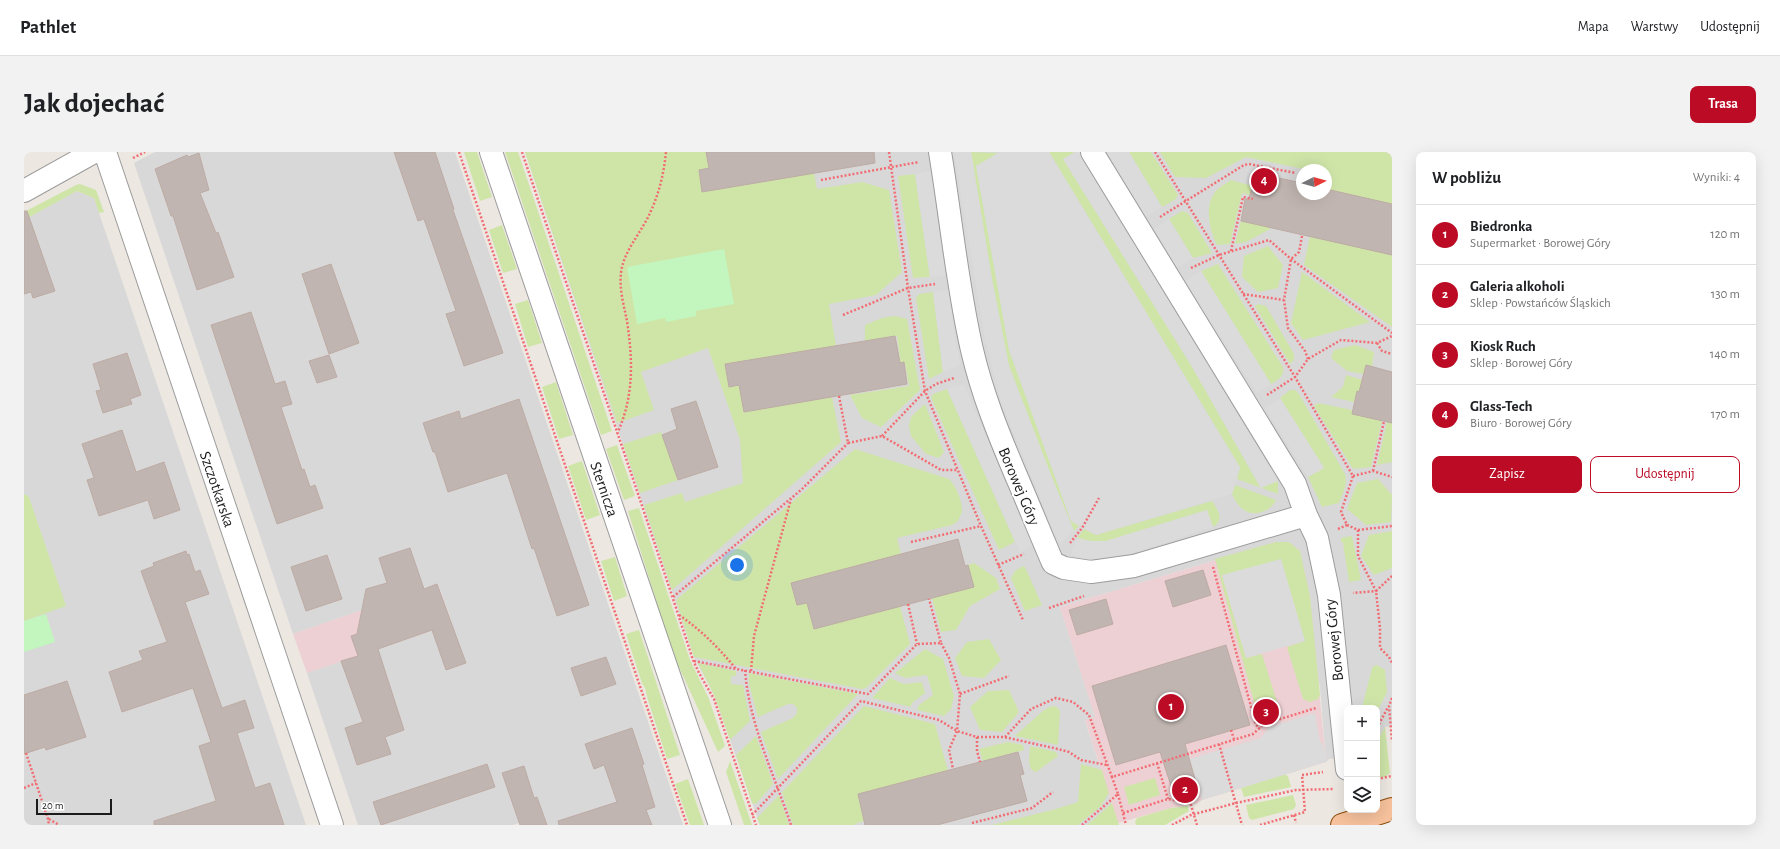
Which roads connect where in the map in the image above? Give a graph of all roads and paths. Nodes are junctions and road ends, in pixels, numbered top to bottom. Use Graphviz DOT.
graph roads {
  1 [pos="94,152"];
  2 [pos="105,152"];
  3 [pos="459,152"];
  4 [pos="491,152"];
  5 [pos="522,152"];
  6 [pos="666,152"];
  7 [pos="890,152"];
  8 [pos="1092,152"];
  9 [pos="1155,152"];
  10 [pos="940,155"];
  11 [pos="892,167"];
  12 [pos="1296,174"];
  13 [pos="821,180"];
  14 [pos="24,190"];
  15 [pos="1253,199"];
  16 [pos="1185,201"];
  17 [pos="1140,229"];
  18 [pos="1302,236"];
  19 [pos="1231,252"];
  20 [pos="1219,255"];
  21 [pos="1291,259"];
  22 [pos="1170,279"];
  23 [pos="960,280"];
  24 [pos="908,288"];
  25 [pos="1242,294"];
  26 [pos="1284,300"];
  27 [pos="843,315"];
  28 [pos="1392,333"];
  29 [pos="1392,336"];
  30 [pos="1377,343"];
  31 [pos="1392,354"];
  32 [pos="1308,359"];
  33 [pos="978,371"];
  34 [pos="1294,377"];
  35 [pos="925,391"];
  36 [pos="839,396"];
  37 [pos="1248,407"];
  38 [pos="1384,421"];
  39 [pos="616,434"];
  40 [pos="882,436"];
  41 [pos="848,443"];
  42 [pos="958,470"];
  43 [pos="1373,471"];
  44 [pos="1353,476"];
  45 [pos="1392,476"];
  46 [pos="791,498"];
  47 [pos="1099,498"];
  48 [pos="1306,515"];
  49 [pos="981,526"];
  50 [pos="1392,526"];
  51 [pos="1358,530"];
  52 [pos="911,542"];
  53 [pos="1064,568"];
  54 [pos="1214,569"];
  55 [pos="1392,576"];
  56 [pos="1376,591"];
  57 [pos="1086,596"];
  58 [pos="673,597"];
  59 [pos="929,598"];
  60 [pos="908,604"];
  61 [pos="1049,608"];
  62 [pos="678,615"];
  63 [pos="1023,620"];
  64 [pos="941,643"];
  65 [pos="917,644"];
  66 [pos="1391,657"];
  67 [pos="694,660"];
  68 [pos="1392,663"];
  69 [pos="736,669"];
  70 [pos="745,670"];
  71 [pos="751,671"];
  72 [pos="1009,676"];
  73 [pos="868,694"];
  74 [pos="960,694"];
  75 [pos="1392,698"];
  76 [pos="861,701"];
  77 [pos="1324,706"];
  78 [pos="1388,706"];
  79 [pos="1380,722"];
  80 [pos="1260,729"];
  81 [pos="1231,730"];
  82 [pos="957,731"];
  83 [pos="977,737"];
  84 [pos="1004,737"];
  85 [pos="1234,739"];
  86 [pos="1344,741"];
  87 [pos="1392,741"];
  88 [pos="1219,744"];
  89 [pos="26,754"];
  90 [pos="980,762"];
  91 [pos="1157,764"];
  92 [pos="1108,766"];
  93 [pos="953,769"];
  94 [pos="1324,772"];
  95 [pos="1392,776"];
  96 [pos="1112,777"];
  97 [pos="1380,778"];
  98 [pos="36,783"];
  99 [pos="778,787"];
  100 [pos="24,788"];
  101 [pos="1338,788"];
  102 [pos="1304,790"];
  103 [pos="1053,792"];
  104 [pos="1118,794"];
  105 [pos="1187,797"];
  106 [pos="1168,799"];
  107 [pos="1190,803"];
  108 [pos="1236,803"];
  109 [pos="1392,809"];
  110 [pos="1123,813"];
  111 [pos="1194,814"];
  112 [pos="752,815"];
  113 [pos="1294,816"];
  114 [pos="48,819"];
  115 [pos="1350,820"];
  116 [pos="972,823"];
  117 [pos="1296,823"];
  118 [pos="49,825"];
  119 [pos="59,825"];
  120 [pos="332,825"];
  121 [pos="686,825"];
  122 [pos="720,825"];
  123 [pos="756,825"];
  124 [pos="791,825"];
  125 [pos="1082,825"];
  126 [pos="1126,825"];
  127 [pos="1172,825"];
  128 [pos="1197,825"];
  129 [pos="1242,825"];
  130 [pos="1260,825"];
  1 -- 14 [label="street"];
  2 -- 120 [label="street, Szczotkarska"];
  3 -- 121 [label="path"];
  4 -- 122 [label="street, Sternicza"];
  5 -- 39 [label="path"];
  6 -- 39 [label="path"];
  7 -- 11 [label="path"];
  8 -- 17 [label="street, Borowej Góry"];
  9 -- 16 [label="path"];
  10 -- 11 [label="path"];
  10 -- 23 [label="street, Borowej Góry"];
  11 -- 13 [label="path"];
  11 -- 24 [label="path"];
  12 -- 16 [label="path"];
  15 -- 19 [label="path"];
  16 -- 17 [label="path"];
  16 -- 20 [label="path"];
  17 -- 22 [label="street, Borowej Góry"];
  18 -- 21 [label="path"];
  19 -- 20 [label="path"];
  19 -- 21 [label="path"];
  20 -- 22 [label="path"];
  20 -- 25 [label="path"];
  21 -- 26 [label="path"];
  21 -- 28 [label="path"];
  22 -- 37 [label="street, Borowej Góry"];
  23 -- 24 [label="path"];
  23 -- 33 [label="street, Borowej Góry"];
  24 -- 27 [label="path"];
  24 -- 35 [label="path"];
  25 -- 26 [label="path"];
  25 -- 34 [label="path"];
  26 -- 32 [label="path"];
  29 -- 30 [label="path"];
  30 -- 31 [label="path"];
  30 -- 32 [label="path"];
  32 -- 34 [label="path"];
  33 -- 35 [label="path"];
  33 -- 53 [label="street, Borowej Góry"];
  34 -- 37 [label="path"];
  34 -- 44 [label="path"];
  35 -- 40 [label="path"];
  35 -- 42 [label="path"];
  36 -- 41 [label="path"];
  37 -- 48 [label="street, Borowej Góry"];
  38 -- 43 [label="path"];
  39 -- 58 [label="path"];
  40 -- 41 [label="path"];
  40 -- 42 [label="path"];
  41 -- 46 [label="path"];
  42 -- 49 [label="path"];
  43 -- 44 [label="path"];
  43 -- 45 [label="path"];
  44 -- 51 [label="path"];
  46 -- 58 [label="path"];
  46 -- 71 [label="path"];
  47 -- 53 [label="path"];
  48 -- 53 [label="street"];
  48 -- 86 [label="street, Borowej Góry"];
  49 -- 52 [label="path"];
  49 -- 63 [label="path"];
  50 -- 51 [label="path"];
  51 -- 56 [label="path"];
  54 -- 80 [label="path"];
  55 -- 56 [label="path"];
  56 -- 66 [label="path"];
  57 -- 61 [label="path"];
  58 -- 62 [label="path"];
  59 -- 64 [label="path"];
  60 -- 65 [label="path"];
  62 -- 67 [label="path"];
  62 -- 69 [label="path"];
  64 -- 65 [label="path"];
  64 -- 74 [label="path"];
  65 -- 73 [label="path"];
  66 -- 68 [label="path"];
  67 -- 69 [label="path"];
  67 -- 112 [label="path"];
  69 -- 70 [label="path"];
  70 -- 71 [label="path"];
  70 -- 99 [label="path"];
  71 -- 73 [label="path"];
  72 -- 74 [label="path"];
  73 -- 76 [label="path"];
  74 -- 82 [label="path"];
  75 -- 78 [label="path"];
  76 -- 82 [label="path"];
  76 -- 99 [label="path"];
  77 -- 80 [label="path"];
  78 -- 79 [label="path"];
  78 -- 87 [label="path"];
  80 -- 85 [label="path"];
  81 -- 85 [label="path"];
  82 -- 83 [label="path"];
  82 -- 93 [label="path"];
  83 -- 84 [label="path"];
  83 -- 90 [label="path"];
  84 -- 92 [label="path"];
  84 -- 92 [label="path"];
  85 -- 88 [label="path"];
  88 -- 91 [label="path"];
  88 -- 108 [label="path"];
  89 -- 98 [label="path"];
  91 -- 96 [label="path"];
  91 -- 106 [label="path"];
  92 -- 96 [label="path"];
  94 -- 102 [label="path"];
  95 -- 97 [label="path"];
  96 -- 104 [label="path"];
  98 -- 100 [label="path"];
  98 -- 114 [label="path"];
  99 -- 112 [label="path"];
  99 -- 124 [label="path"];
  101 -- 102 [label="path"];
  102 -- 108 [label="path"];
  102 -- 113 [label="path"];
  103 -- 116 [label="path"];
  104 -- 110 [label="path"];
  104 -- 125 [label="path"];
  105 -- 107 [label="path"];
  106 -- 107 [label="path"];
  106 -- 110 [label="path"];
  107 -- 111 [label="path"];
  108 -- 111 [label="path"];
  108 -- 129 [label="path"];
  109 -- 115 [label="main road"];
  110 -- 126 [label="path"];
  111 -- 127 [label="path"];
  111 -- 128 [label="path"];
  112 -- 123 [label="path"];
  113 -- 117 [label="path"];
  113 -- 130 [label="path"];
  114 -- 118 [label="path"];
  114 -- 119 [label="path"];
}
